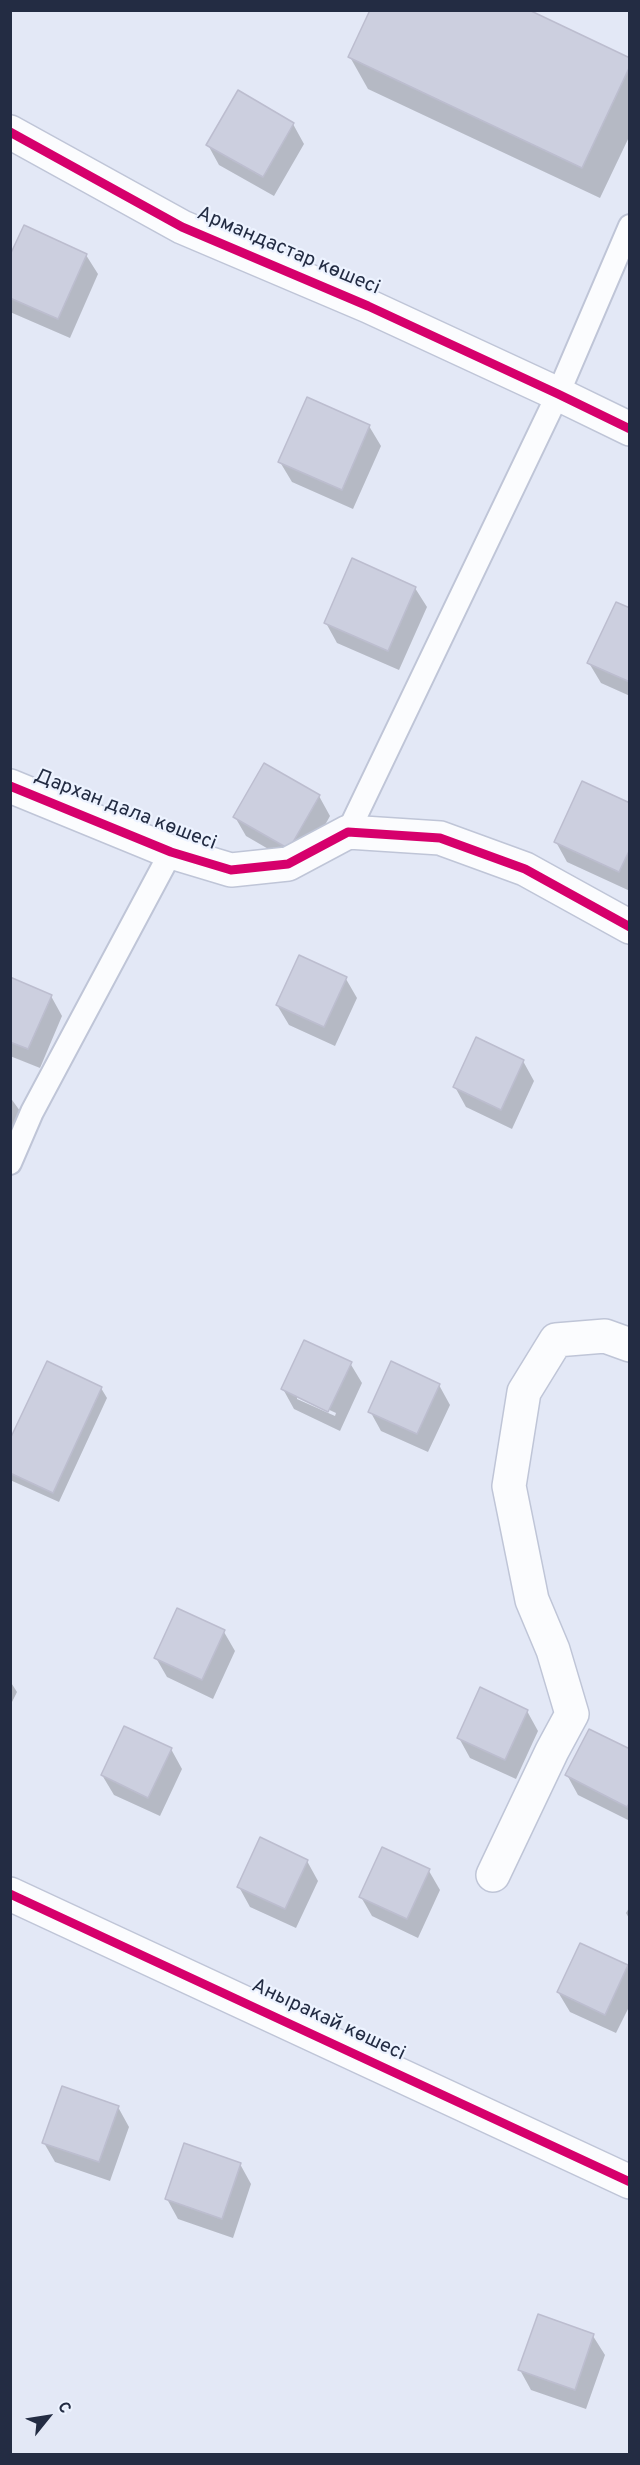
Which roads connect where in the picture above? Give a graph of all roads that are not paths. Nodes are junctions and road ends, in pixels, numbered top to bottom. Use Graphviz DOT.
graph roads {
  1 [pos="10,132"];
  2 [pos="630,226"];
  3 [pos="558,393"];
  4 [pos="630,429"];
  5 [pos="10,786"];
  6 [pos="348,832"];
  7 [pos="171,852"];
  8 [pos="630,927"];
  9 [pos="10,1162"];
  10 [pos="630,1345"];
  11 [pos="493,1875"];
  12 [pos="10,1894"];
  13 [pos="630,2182"];
  1 -- 3 [label="street, Армандастар көшесі"];
  2 -- 3 [label="lane"];
  3 -- 4 [label="street, Армандастар көшесі"];
  3 -- 6 [label="lane"];
  5 -- 7 [label="street, Дархан дала көшесі"];
  6 -- 7 [label="street, Дархан дала көшесі"];
  6 -- 8 [label="street"];
  7 -- 9 [label="lane"];
  10 -- 11 [label="street"];
  12 -- 13 [label="street, Аныракай көшесі"];
}
